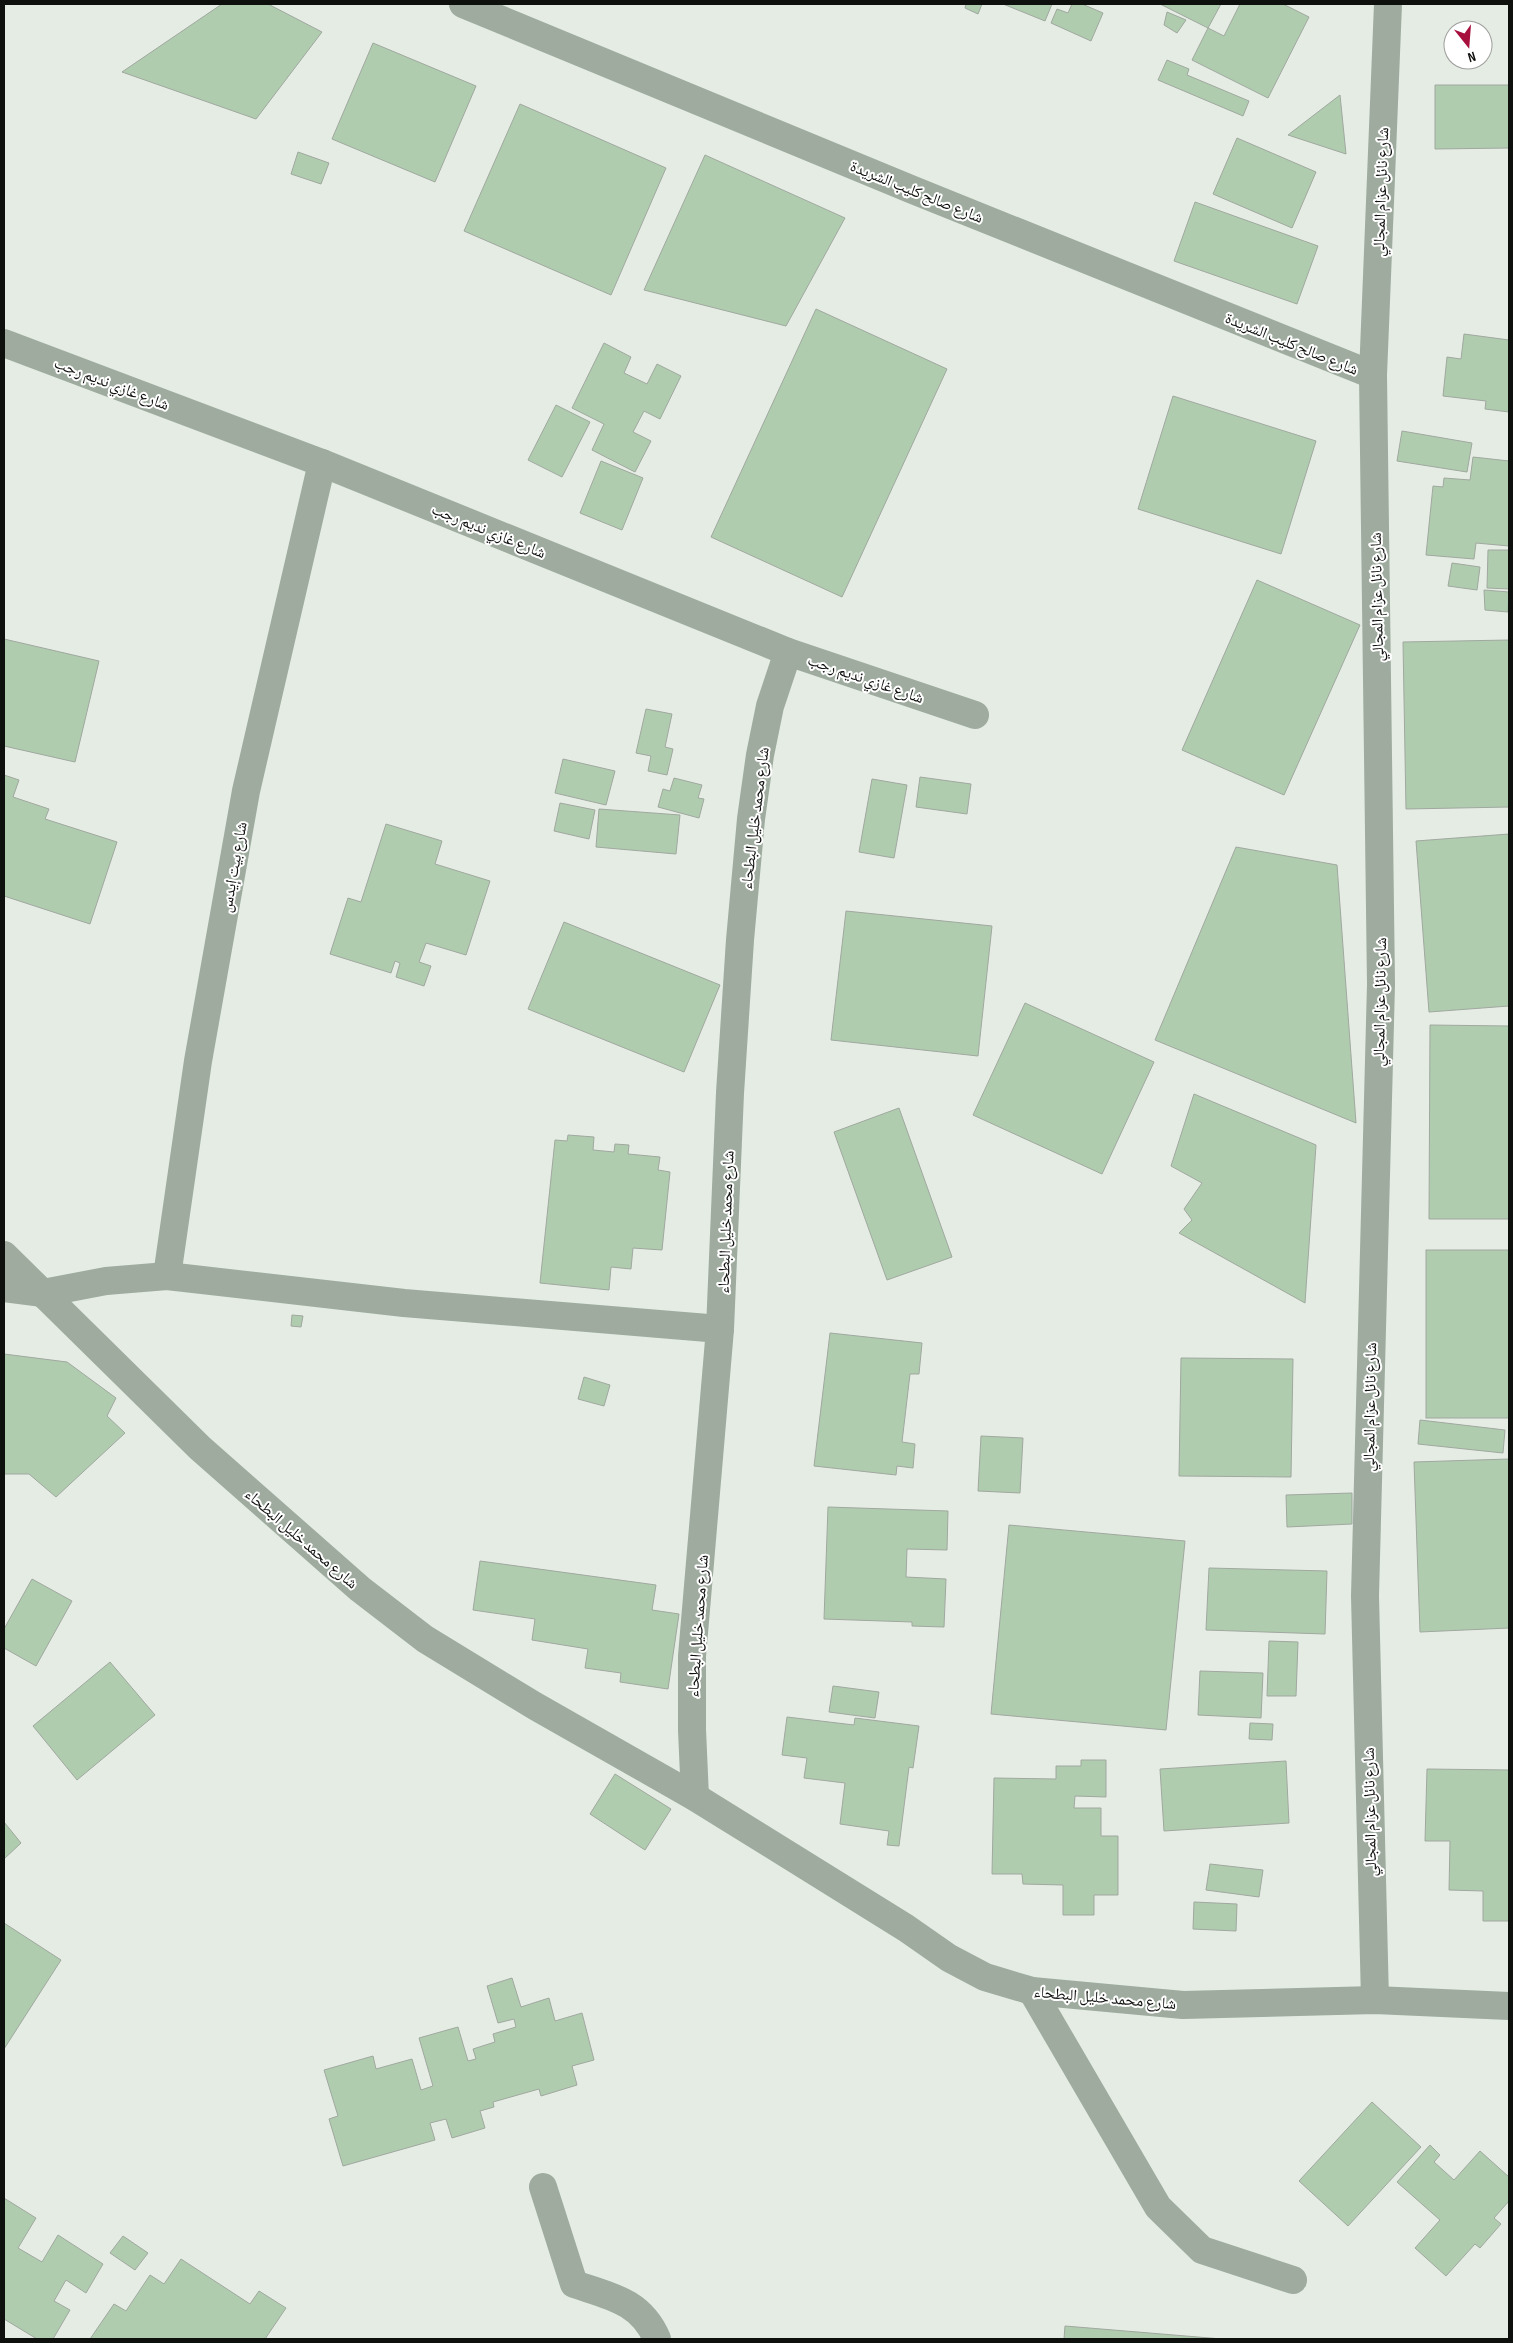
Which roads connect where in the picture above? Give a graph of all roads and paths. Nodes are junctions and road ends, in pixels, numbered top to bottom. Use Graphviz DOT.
graph roads {
  1 [pos="463,4"];
  2 [pos="1388,4"];
  3 [pos="4,343"];
  4 [pos="1372,375"];
  5 [pos="322,463"];
  6 [pos="788,652"];
  7 [pos="975,715"];
  8 [pos="4,1255"];
  9 [pos="167,1276"];
  10 [pos="4,1288"];
  11 [pos="43,1293"];
  12 [pos="720,1329"];
  13 [pos="695,1797"];
  14 [pos="1032,1991"];
  15 [pos="1375,2000"];
  16 [pos="1509,2006"];
  17 [pos="543,2187"];
  18 [pos="1293,2280"];
  19 [pos="657,2339"];
  1 -- 4 [label="street, شارع صالح كليب الشريدة"];
  2 -- 4 [label="street, شارع نائل عزام المجالي"];
  3 -- 5 [label="street, شارع غازي نديم رجب"];
  4 -- 15 [label="street, شارع نائل عزام المجالي"];
  5 -- 6 [label="street, شارع غازي نديم رجب"];
  5 -- 9 [label="street, شارع بيت إيدس"];
  6 -- 7 [label="street, شارع غازي نديم رجب"];
  6 -- 12 [label="street, شارع محمد خليل البطحاء"];
  8 -- 11 [label="street, شارع محمد خليل البطحاء"];
  9 -- 11 [label="street"];
  9 -- 12 [label="street"];
  10 -- 11 [label="street"];
  11 -- 13 [label="street, شارع محمد خليل البطحاء"];
  12 -- 13 [label="street, شارع محمد خليل البطحاء"];
  13 -- 14 [label="street, شارع محمد خليل البطحاء"];
  14 -- 15 [label="street, شارع محمد خليل البطحاء"];
  14 -- 18 [label="street"];
  15 -- 16 [label="street, شارع محمد خليل البطحاء"];
  17 -- 19 [label="street"];
}
